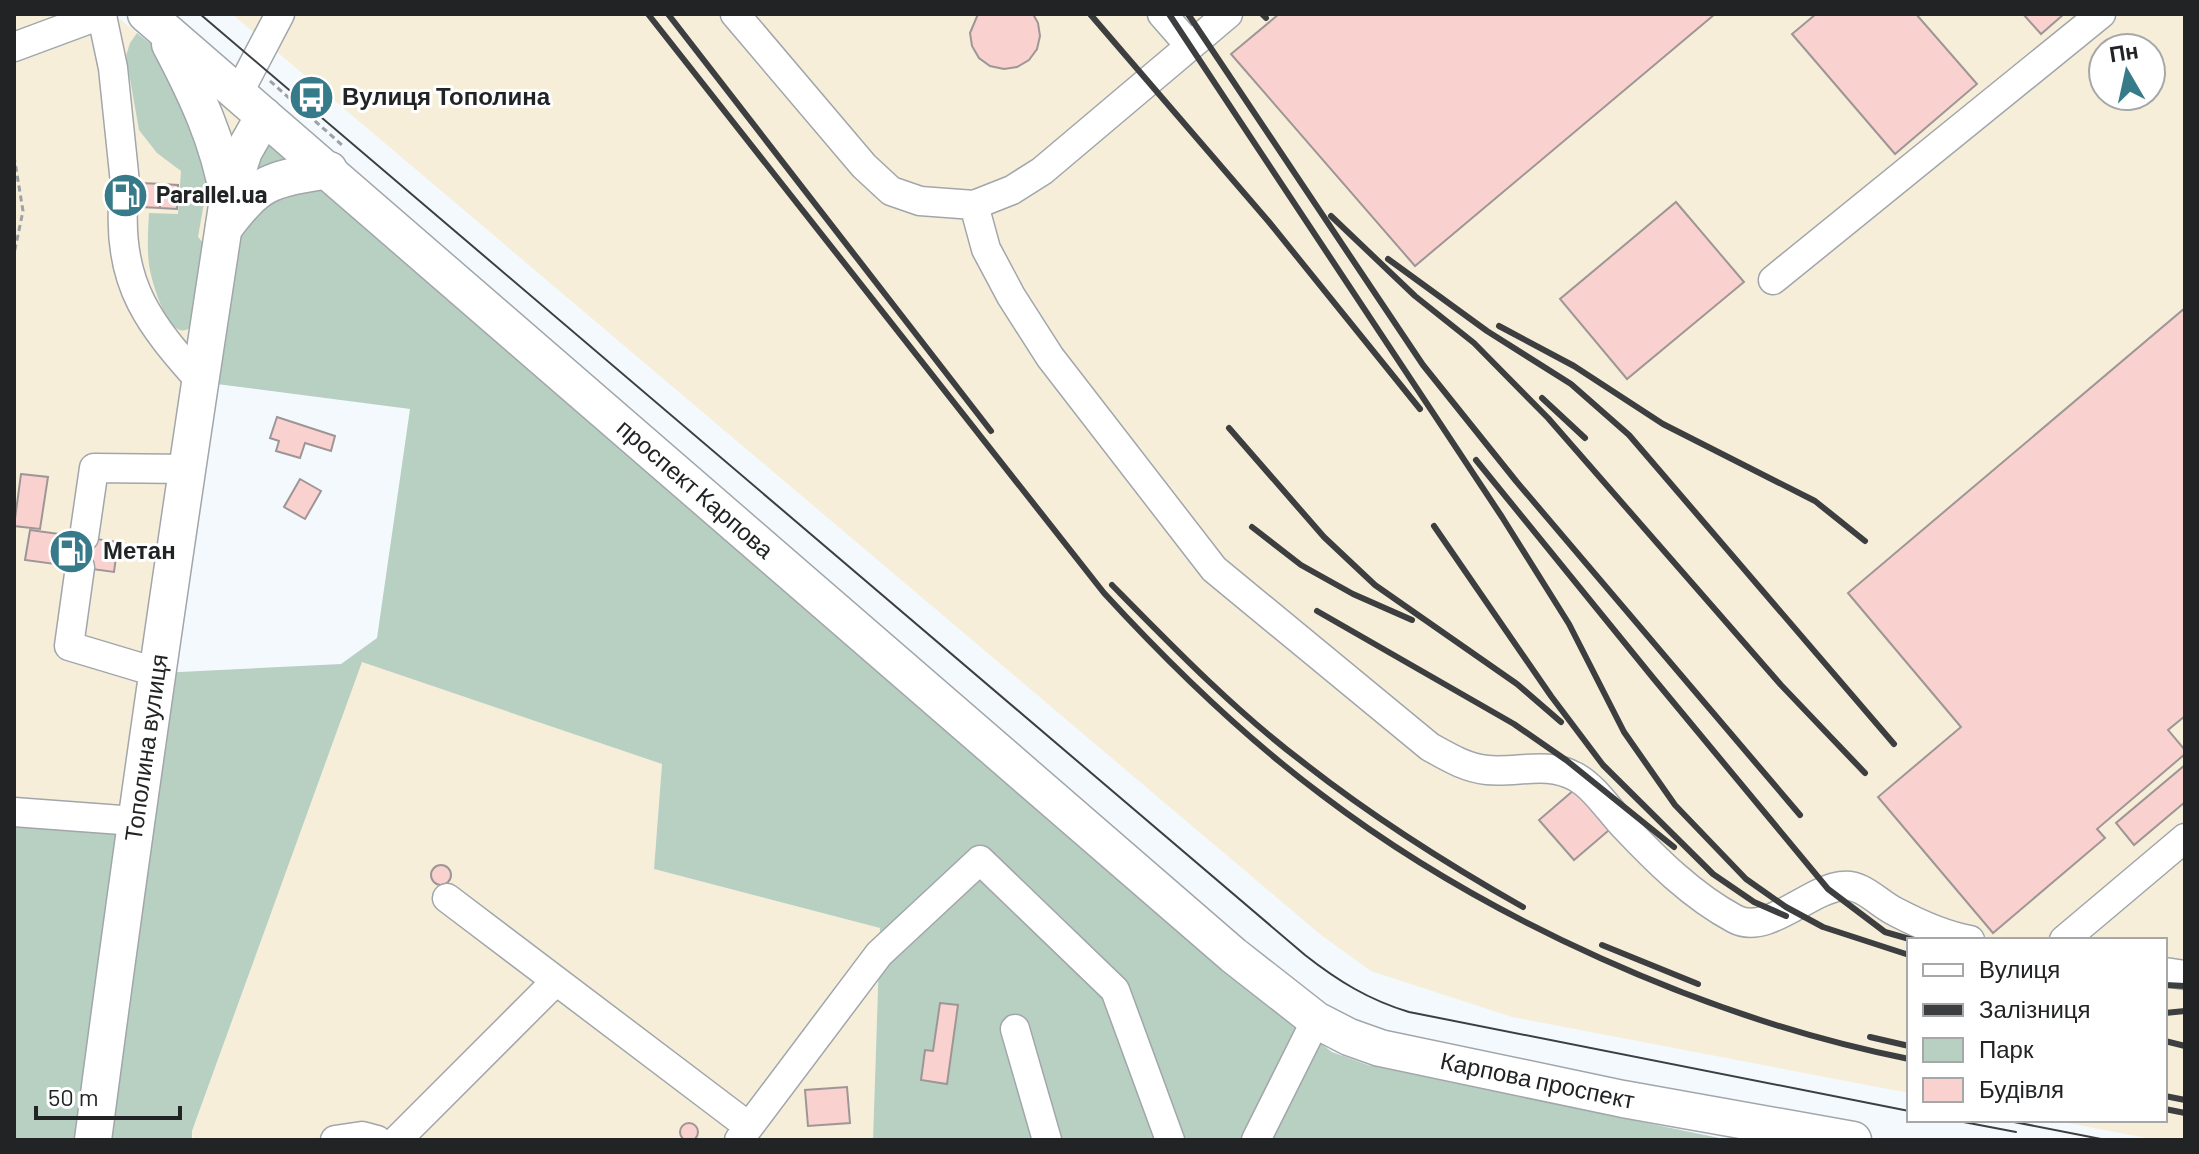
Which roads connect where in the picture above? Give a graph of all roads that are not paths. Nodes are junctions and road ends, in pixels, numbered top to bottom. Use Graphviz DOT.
graph roads {
  1 [pos="280,14"];
  2 [pos="735,14"];
  3 [pos="1162,14"];
  4 [pos="1228,14"];
  5 [pos="2101,14"];
  6 [pos="103,15"];
  7 [pos="153,20"];
  8 [pos="1190,46"];
  9 [pos="14,47"];
  10 [pos="252,92"];
  11 [pos="336,158"];
  12 [pos="974,205"];
  13 [pos="226,214"];
  14 [pos="1773,280"];
  15 [pos="203,368"];
  16 [pos="190,469"];
  17 [pos="84,537"];
  18 [pos="80,567"];
  19 [pos="159,673"];
  20 [pos="14,812"];
  21 [pos="135,821"];
  22 [pos="2185,838"];
  23 [pos="447,898"];
  24 [pos="1965,938"];
  25 [pos="2066,938"];
  26 [pos="1246,965"];
  27 [pos="556,981"];
  28 [pos="1316,1020"];
  29 [pos="1015,1029"];
  30 [pos="743,1133"];
  31 [pos="93,1140"];
  32 [pos="335,1140"];
  33 [pos="377,1140"];
  34 [pos="397,1140"];
  35 [pos="1047,1140"];
  36 [pos="1170,1140"];
  37 [pos="1256,1140"];
  38 [pos="1853,1140"];
  1 -- 10 [label="street"];
  2 -- 12 [label="street"];
  3 -- 8 [label="street"];
  4 -- 8 [label="street"];
  5 -- 14 [label="street"];
  6 -- 9 [label="street"];
  6 -- 15 [label="street"];
  7 -- 10 [label="main road, проспект Карпова"];
  7 -- 13 [label="main road"];
  8 -- 12 [label="street"];
  10 -- 11 [label="main road, проспект Карпова"];
  10 -- 13 [label="main road"];
  11 -- 13 [label="main road"];
  11 -- 26 [label="main road, проспект Карпова"];
  12 -- 24 [label="street"];
  13 -- 15 [label="main road, Тополина вулиця"];
  15 -- 16 [label="main road, Тополина вулиця"];
  16 -- 17 [label="street"];
  16 -- 19 [label="main road, Тополина вулиця"];
  18 -- 19 [label="street"];
  19 -- 21 [label="main road, Тополина вулиця"];
  20 -- 21 [label="street"];
  21 -- 31 [label="main road, Тополина вулиця"];
  22 -- 25 [label="street"];
  23 -- 27 [label="street"];
  26 -- 28 [label="main road, Карпова проспект"];
  27 -- 30 [label="street"];
  27 -- 34 [label="street"];
  28 -- 37 [label="street"];
  28 -- 38 [label="main road, Карпова проспект"];
  29 -- 35 [label="street"];
  30 -- 36 [label="street"];
  32 -- 33 [label="street"];
}
